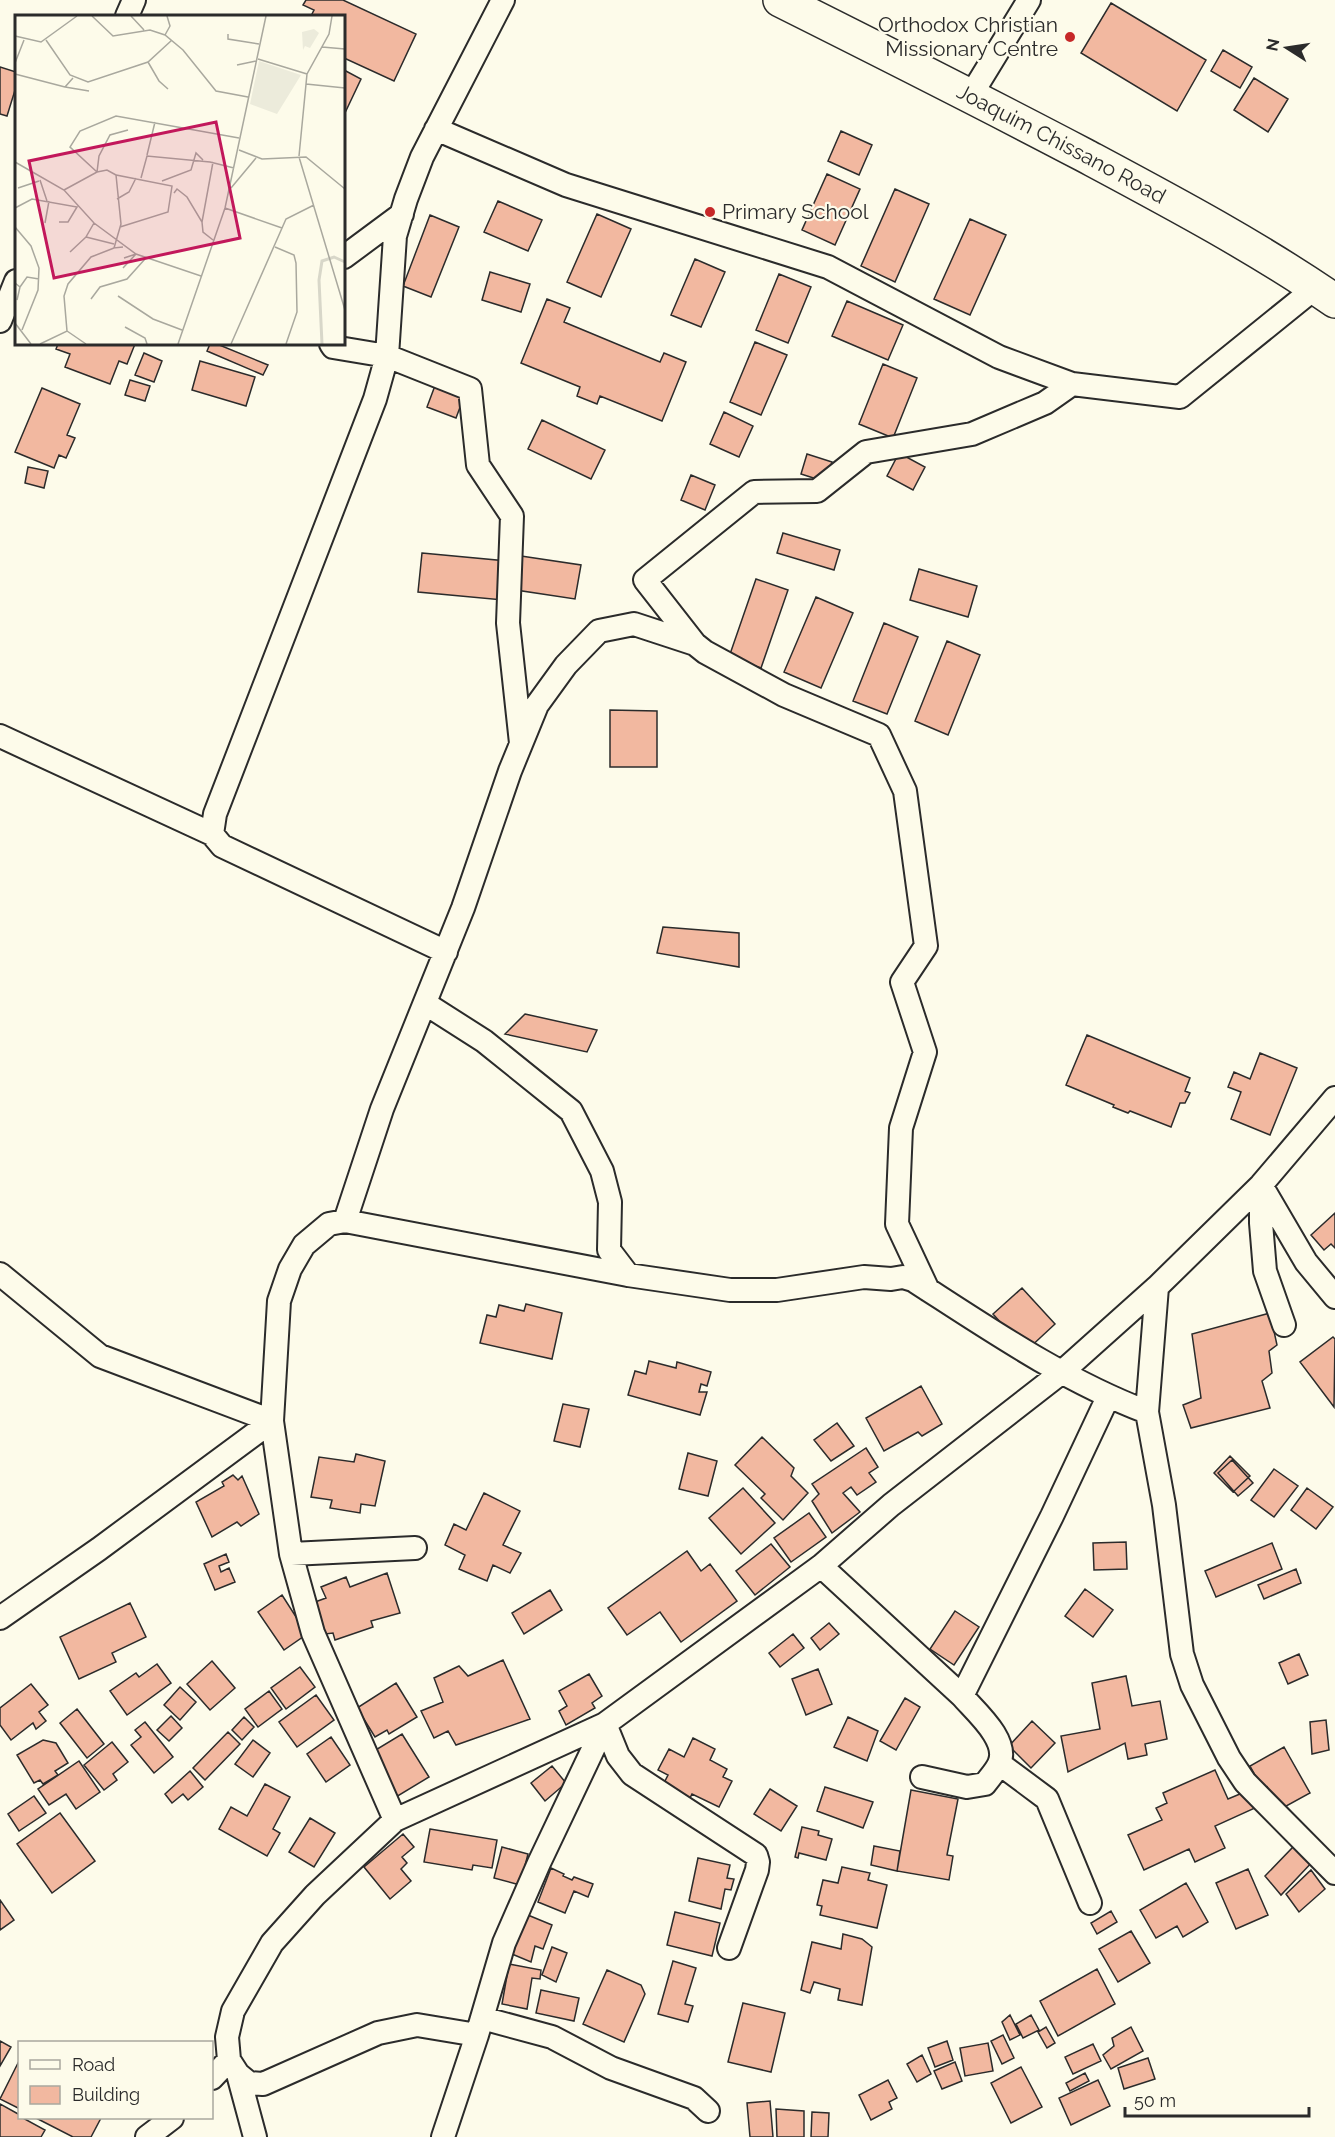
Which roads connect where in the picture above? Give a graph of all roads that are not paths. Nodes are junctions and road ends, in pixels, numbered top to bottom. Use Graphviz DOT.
graph roads {
  1 [pos="134,0"];
  2 [pos="503,0"];
  3 [pos="780,0"];
  4 [pos="1029,0"];
  5 [pos="127,15"];
  6 [pos="971,95"];
  7 [pos="436,129"];
  8 [pos="402,214"];
  9 [pos="345,256"];
  10 [pos="15,284"];
  11 [pos="1325,295"];
  12 [pos="0,321"];
  13 [pos="332,345"];
  14 [pos="387,356"];
  15 [pos="1072,384"];
  16 [pos="695,644"];
  17 [pos="0,736"];
  18 [pos="522,744"];
  19 [pos="212,834"];
  20 [pos="446,952"];
  21 [pos="426,1004"];
  22 [pos="1335,1098"];
  23 [pos="1261,1185"];
  24 [pos="345,1221"];
  25 [pos="0,1274"];
  26 [pos="628,1275"];
  27 [pos="1157,1287"];
  28 [pos="928,1290"];
  29 [pos="1335,1297"];
  30 [pos="1284,1325"];
  31 [pos="1062,1372"];
  32 [pos="1108,1397"];
  33 [pos="1147,1413"];
  34 [pos="272,1421"];
  35 [pos="415,1548"];
  36 [pos="291,1554"];
  37 [pos="821,1566"];
  38 [pos="0,1618"];
  39 [pos="962,1696"];
  40 [pos="605,1724"];
  41 [pos="1000,1764"];
  42 [pos="922,1777"];
  43 [pos="395,1820"];
  44 [pos="1335,1873"];
  45 [pos="1090,1903"];
  46 [pos="729,1948"];
  47 [pos="479,2027"];
  48 [pos="233,2067"];
  49 [pos="213,2077"];
  50 [pos="708,2111"];
  51 [pos="171,2119"];
  52 [pos="147,2137"];
  53 [pos="255,2137"];
  54 [pos="443,2137"];
  1 -- 5 [label="street"];
  2 -- 7 [label="street"];
  3 -- 6 [label="highway, Joaquim Chissano Road"];
  4 -- 6 [label="street"];
  6 -- 11 [label="highway, Joaquim Chissano Road"];
  7 -- 8 [label="street"];
  7 -- 15 [label="street"];
  8 -- 9 [label="street"];
  8 -- 14 [label="street"];
  10 -- 12 [label="street"];
  11 -- 15 [label="street"];
  13 -- 14 [label="street"];
  14 -- 18 [label="street"];
  14 -- 19 [label="street"];
  15 -- 16 [label="street"];
  16 -- 18 [label="street"];
  16 -- 28 [label="street"];
  17 -- 19 [label="street"];
  18 -- 20 [label="street"];
  19 -- 20 [label="street"];
  20 -- 21 [label="street"];
  21 -- 24 [label="street"];
  21 -- 26 [label="street"];
  22 -- 23 [label="street"];
  23 -- 27 [label="street"];
  23 -- 29 [label="street"];
  23 -- 30 [label="street"];
  24 -- 26 [label="street"];
  24 -- 34 [label="street"];
  25 -- 34 [label="street"];
  26 -- 28 [label="street"];
  27 -- 31 [label="street"];
  27 -- 33 [label="street"];
  28 -- 31 [label="street"];
  31 -- 32 [label="street"];
  31 -- 37 [label="street"];
  32 -- 33 [label="street"];
  32 -- 39 [label="street"];
  33 -- 44 [label="street"];
  34 -- 36 [label="street"];
  34 -- 38 [label="street"];
  35 -- 36 [label="street"];
  36 -- 43 [label="street"];
  37 -- 39 [label="street"];
  37 -- 40 [label="street"];
  39 -- 41 [label="street"];
  40 -- 43 [label="street"];
  40 -- 46 [label="street"];
  40 -- 47 [label="street"];
  41 -- 42 [label="street"];
  41 -- 45 [label="street"];
  43 -- 48 [label="street"];
  47 -- 48 [label="street"];
  47 -- 50 [label="street"];
  47 -- 54 [label="street"];
  48 -- 49 [label="street"];
  48 -- 53 [label="street"];
  51 -- 52 [label="street"];
}
